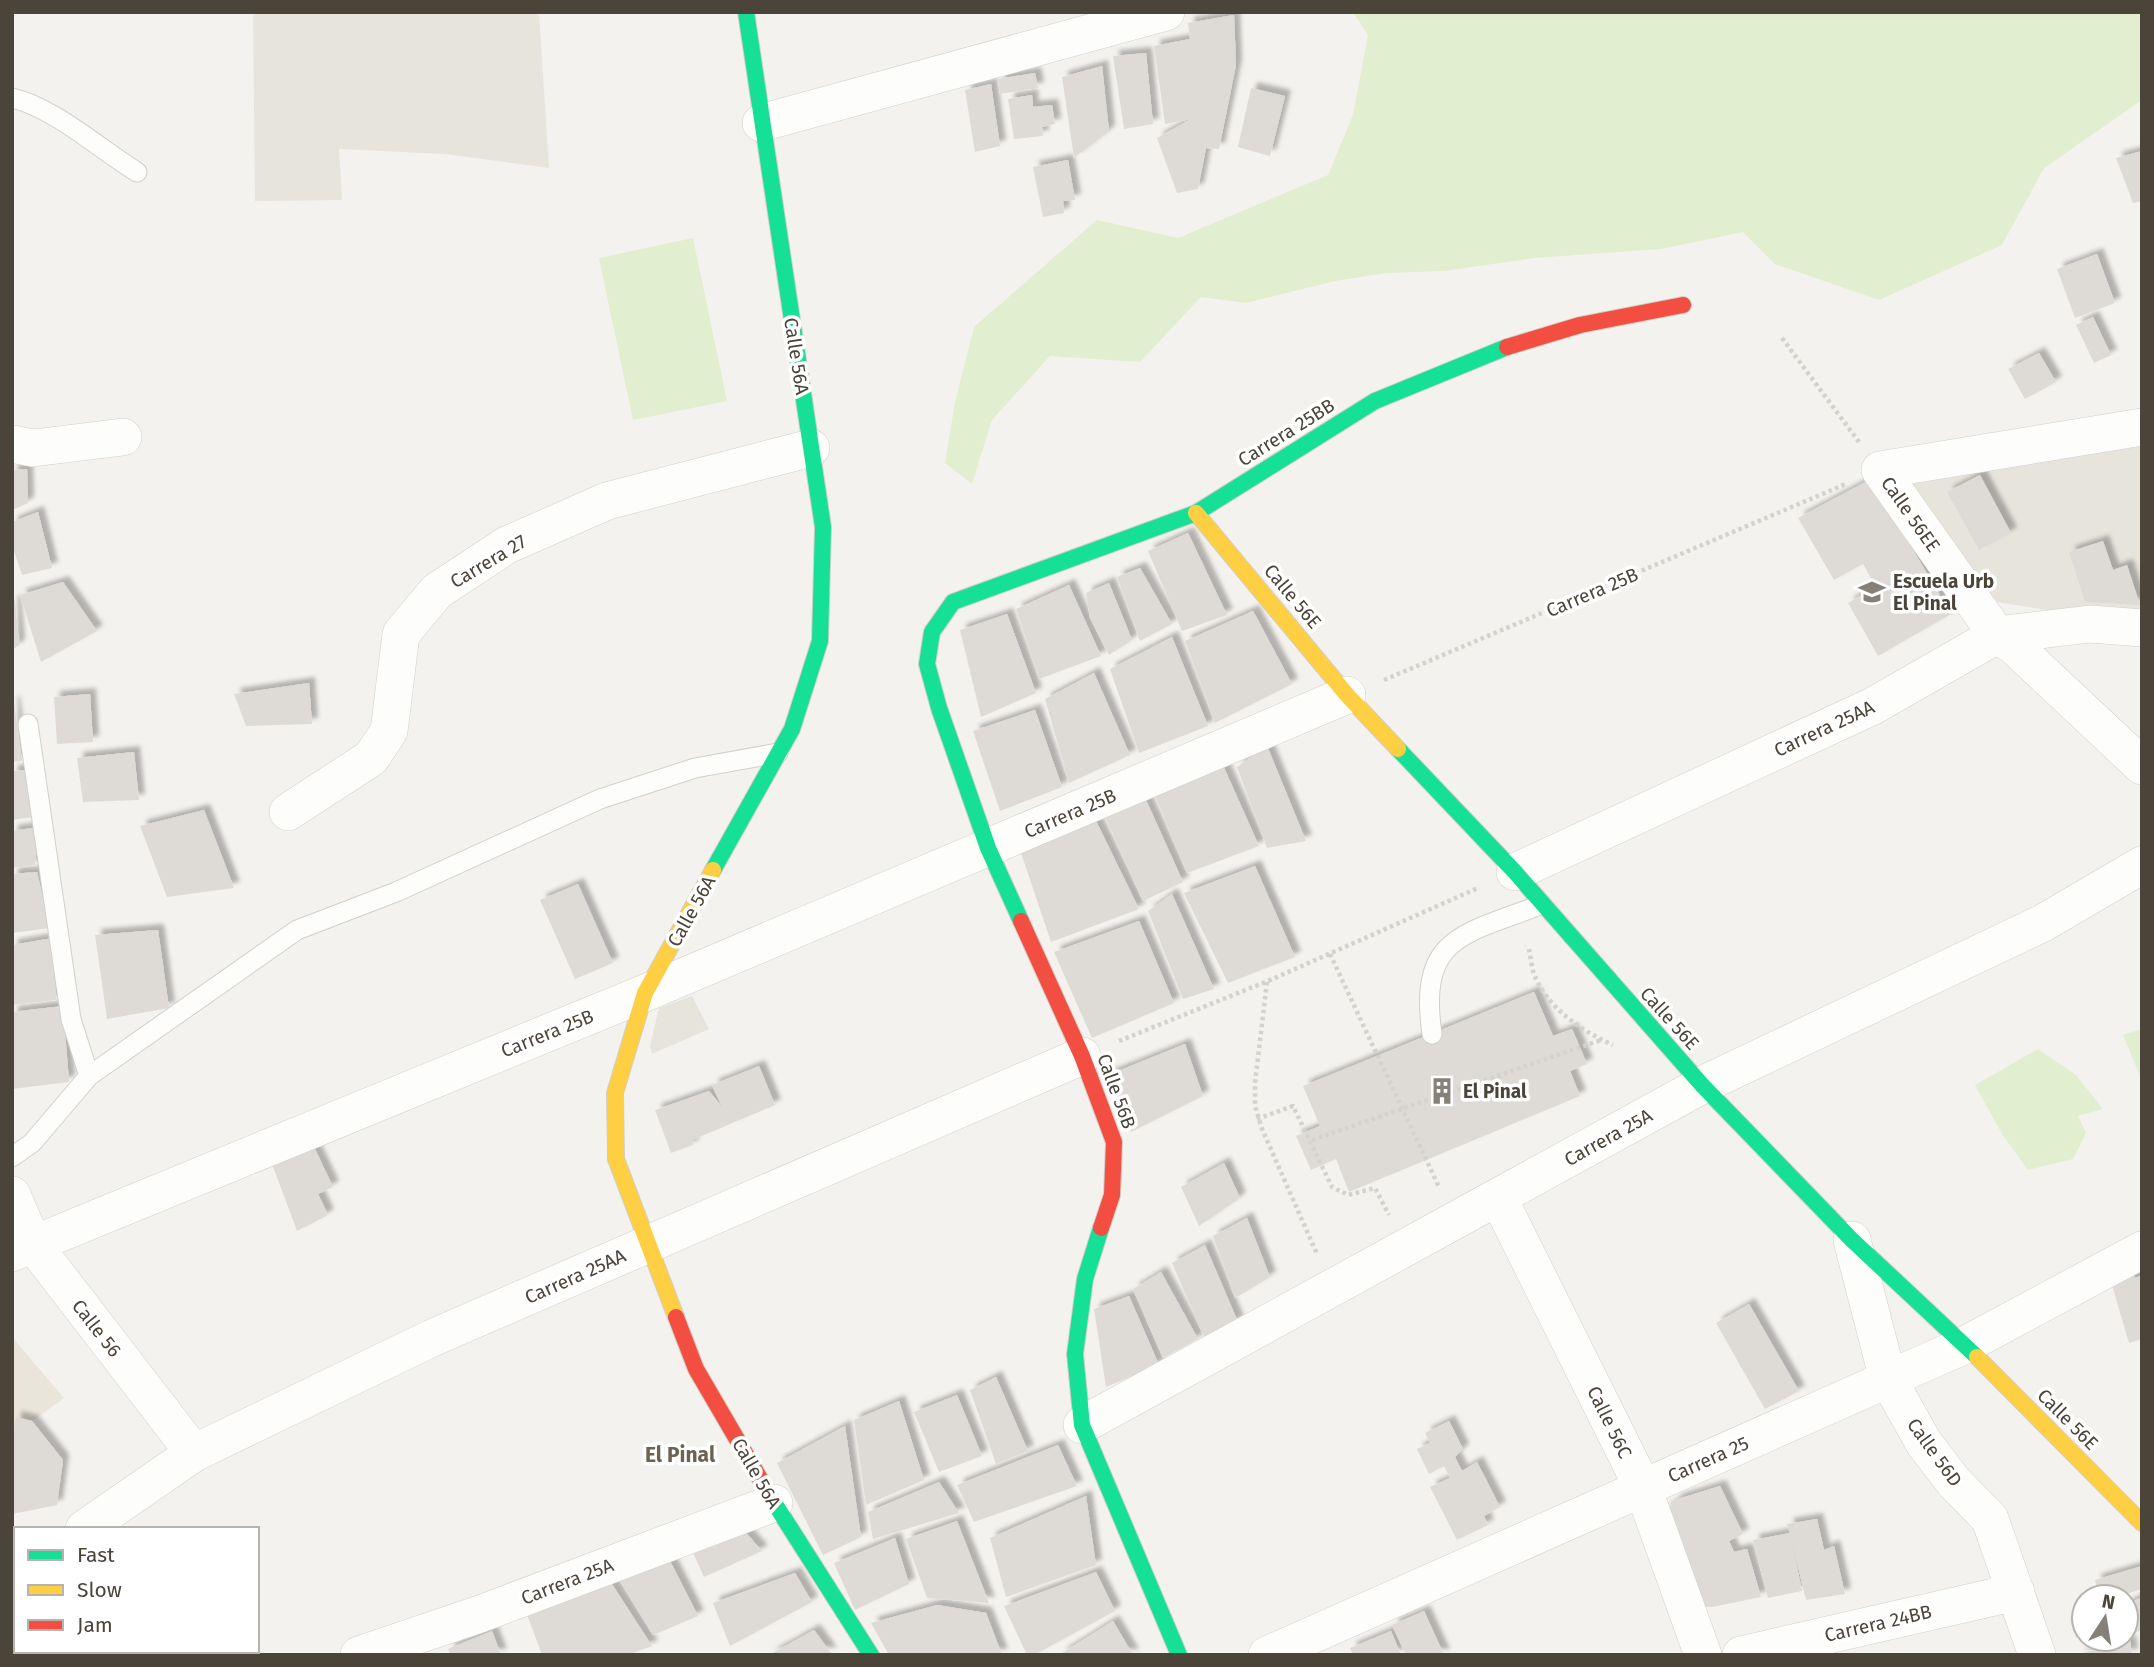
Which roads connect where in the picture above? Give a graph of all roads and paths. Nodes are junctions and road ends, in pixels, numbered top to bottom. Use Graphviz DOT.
graph roads {
  1 [pos="746,12"];
  2 [pos="1166,12"];
  3 [pos="12,98"];
  4 [pos="761,123"];
  5 [pos="137,172"];
  6 [pos="1683,305"];
  7 [pos="1782,338"];
  8 [pos="2142,427"];
  9 [pos="123,437"];
  10 [pos="12,444"];
  11 [pos="811,448"];
  12 [pos="1880,470"];
  13 [pos="1196,513"];
  14 [pos="2142,628"];
  15 [pos="932,632"];
  16 [pos="1997,635"];
  17 [pos="1347,695"];
  18 [pos="28,724"];
  19 [pos="779,753"];
  20 [pos="2142,766"];
  21 [pos="288,812"];
  22 [pos="988,848"];
  23 [pos="2142,865"];
  24 [pos="1515,872"];
  25 [pos="1540,905"];
  26 [pos="1515,915"];
  27 [pos="1330,954"];
  28 [pos="1268,981"];
  29 [pos="645,993"];
  30 [pos="1432,1034"];
  31 [pos="1601,1040"];
  32 [pos="1621,1050"];
  33 [pos="1082,1056"];
  34 [pos="89,1076"];
  35 [pos="1485,1080"];
  36 [pos="1702,1085"];
  37 [pos="1490,1092"];
  38 [pos="1402,1109"];
  39 [pos="1257,1119"];
  40 [pos="1312,1140"];
  41 [pos="12,1157"];
  42 [pos="1442,1192"];
  43 [pos="12,1195"];
  44 [pos="1498,1197"];
  45 [pos="1391,1221"];
  46 [pos="1852,1240"];
  47 [pos="648,1244"];
  48 [pos="23,1248"];
  49 [pos="2142,1250"];
  50 [pos="1309,1264"];
  51 [pos="1965,1345"];
  52 [pos="1888,1379"];
  53 [pos="1082,1425"];
  54 [pos="194,1453"];
  55 [pos="1643,1488"];
  56 [pos="774,1503"];
  57 [pos="2142,1523"];
  58 [pos="87,1527"];
  59 [pos="2016,1592"];
  60 [pos="359,1655"];
  61 [pos="871,1655"];
  62 [pos="1179,1655"];
  63 [pos="1267,1655"];
  64 [pos="1703,1655"];
  65 [pos="1741,1655"];
  66 [pos="2037,1655"];
  1 -- 4 [label="street, Calle 56A"];
  2 -- 4 [label="street"];
  3 -- 5 [label="lane"];
  4 -- 11 [label="street, Calle 56A"];
  6 -- 13 [label="street, Carrera 25BB"];
  7 -- 12 [label="path, Calle 56EE"];
  8 -- 12 [label="street"];
  9 -- 10 [label="street"];
  11 -- 19 [label="street, Calle 56A"];
  11 -- 21 [label="street, Carrera 27"];
  12 -- 16 [label="street, Calle 56EE"];
  12 -- 17 [label="path, Carrera 25B"];
  13 -- 15 [label="street, Carrera 25BB"];
  13 -- 17 [label="street, Calle 56E"];
  14 -- 16 [label="street, Carrera 25AA"];
  15 -- 22 [label="street, Calle 56B"];
  16 -- 20 [label="street, Calle 56EE"];
  16 -- 24 [label="street, Carrera 25AA"];
  17 -- 22 [label="street, Carrera 25B"];
  17 -- 24 [label="street, Calle 56E"];
  18 -- 34 [label="lane"];
  19 -- 29 [label="street, Calle 56A"];
  19 -- 34 [label="lane"];
  22 -- 29 [label="street, Carrera 25B"];
  22 -- 33 [label="street, Calle 56B"];
  23 -- 36 [label="street, Carrera 25A"];
  24 -- 25 [label="street, Calle 56E"];
  24 -- 27 [label="path"];
  25 -- 26 [label="lane"];
  25 -- 36 [label="street, Calle 56E"];
  26 -- 30 [label="lane"];
  26 -- 31 [label="path"];
  27 -- 28 [label="path"];
  27 -- 38 [label="path"];
  28 -- 33 [label="path"];
  28 -- 39 [label="path"];
  29 -- 47 [label="street, Calle 56A"];
  29 -- 48 [label="street, Carrera 25B"];
  31 -- 32 [label="path"];
  31 -- 35 [label="path"];
  33 -- 47 [label="street, Carrera 25AA"];
  33 -- 53 [label="street, Calle 56B"];
  34 -- 41 [label="lane"];
  35 -- 37 [label="path"];
  35 -- 38 [label="path"];
  36 -- 44 [label="street, Carrera 25A"];
  36 -- 46 [label="street, Calle 56E"];
  38 -- 40 [label="path"];
  38 -- 42 [label="path"];
  39 -- 40 [label="path"];
  39 -- 50 [label="path"];
  40 -- 45 [label="path"];
  43 -- 48 [label="street, Calle 56"];
  44 -- 53 [label="street, Carrera 25A"];
  44 -- 55 [label="street, Calle 56C"];
  46 -- 51 [label="street, Calle 56E"];
  46 -- 52 [label="street, Calle 56D"];
  47 -- 54 [label="street, Carrera 25AA"];
  47 -- 56 [label="street, Calle 56A"];
  48 -- 54 [label="street, Calle 56"];
  49 -- 51 [label="street, Carrera 25"];
  51 -- 52 [label="street, Carrera 25"];
  51 -- 57 [label="street, Calle 56E"];
  52 -- 55 [label="street, Carrera 25"];
  52 -- 59 [label="street, Calle 56D"];
  53 -- 62 [label="street, Calle 56B"];
  54 -- 58 [label="street, Carrera 25AA"];
  55 -- 63 [label="street, Carrera 25"];
  55 -- 64 [label="street, Calle 56C"];
  56 -- 60 [label="street, Carrera 25A"];
  56 -- 61 [label="street, Calle 56A"];
  59 -- 65 [label="street, Carrera 24BB"];
  59 -- 66 [label="street, Calle 56D"];
}
